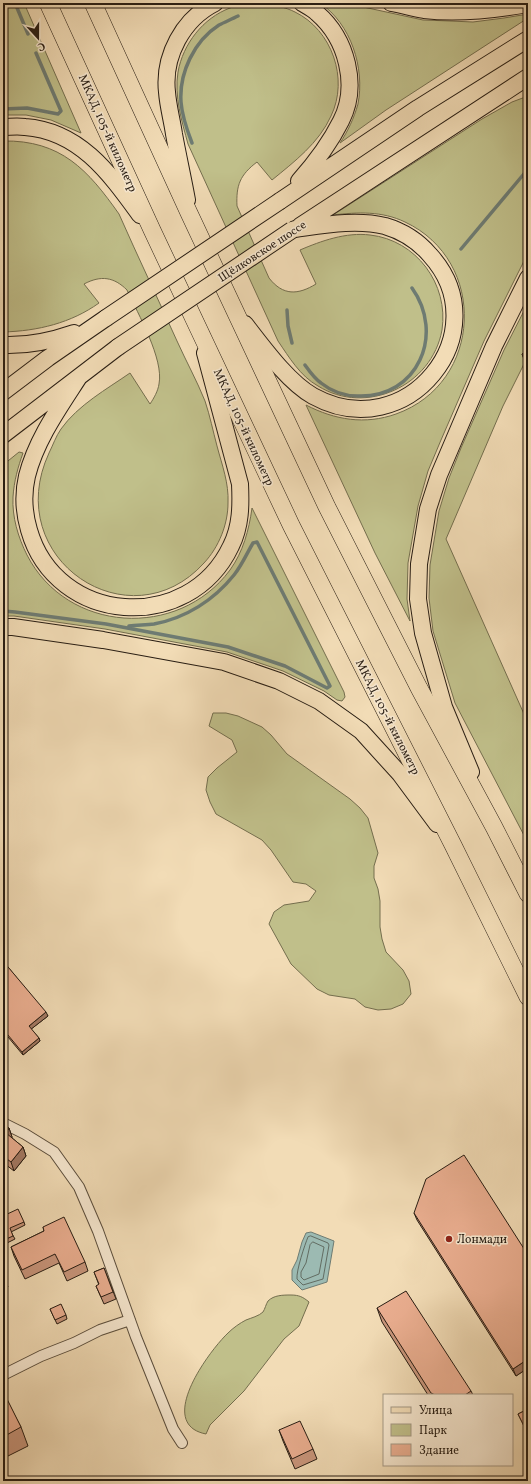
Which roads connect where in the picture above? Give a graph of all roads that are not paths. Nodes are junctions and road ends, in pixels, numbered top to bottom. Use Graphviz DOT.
graph roads {
  1 [pos="48,3"];
  2 [pos="93,3"];
  3 [pos="215,3"];
  4 [pos="302,3"];
  5 [pos="391,3"];
  6 [pos="528,4"];
  7 [pos="528,38"];
  8 [pos="528,77"];
  9 [pos="3,127"];
  10 [pos="283,199"];
  11 [pos="189,213"];
  12 [pos="152,230"];
  13 [pos="293,230"];
  14 [pos="528,278"];
  15 [pos="235,312"];
  16 [pos="99,322"];
  17 [pos="198,329"];
  18 [pos="3,345"];
  19 [pos="79,378"];
  20 [pos="3,392"];
  21 [pos="3,435"];
  22 [pos="3,627"];
  23 [pos="494,827"];
  24 [pos="453,845"];
  25 [pos="528,894"];
  26 [pos="528,997"];
  27 [pos="3,1123"];
  28 [pos="130,1320"];
  29 [pos="3,1375"];
  30 [pos="182,1443"];
  1 -- 12 [label="highway, МКАД, 105-й километр"];
  2 -- 11 [label="highway"];
  3 -- 11 [label="main road"];
  4 -- 10 [label="main road"];
  5 -- 6 [label="main road"];
  7 -- 10 [label="main road"];
  8 -- 13 [label="main road, Щёлковское шоссе"];
  9 -- 12 [label="main road"];
  10 -- 16 [label="main road, bridge"];
  11 -- 15 [label="highway"];
  12 -- 17 [label="highway, МКАД, 105-й километр"];
  13 -- 15 [label="main road"];
  13 -- 19 [label="main road, Щёлковское шоссе, bridge"];
  14 -- 23 [label="main road"];
  15 -- 23 [label="highway"];
  16 -- 18 [label="main road"];
  16 -- 20 [label="main road"];
  17 -- 19 [label="main road"];
  17 -- 24 [label="highway, МКАД, 105-й километр"];
  19 -- 21 [label="main road, Щёлковское шоссе"];
  22 -- 24 [label="main road"];
  23 -- 25 [label="highway"];
  24 -- 26 [label="highway, МКАД, 105-й километр"];
  27 -- 28 [label="street"];
  28 -- 29 [label="street"];
  28 -- 30 [label="street"];
}
